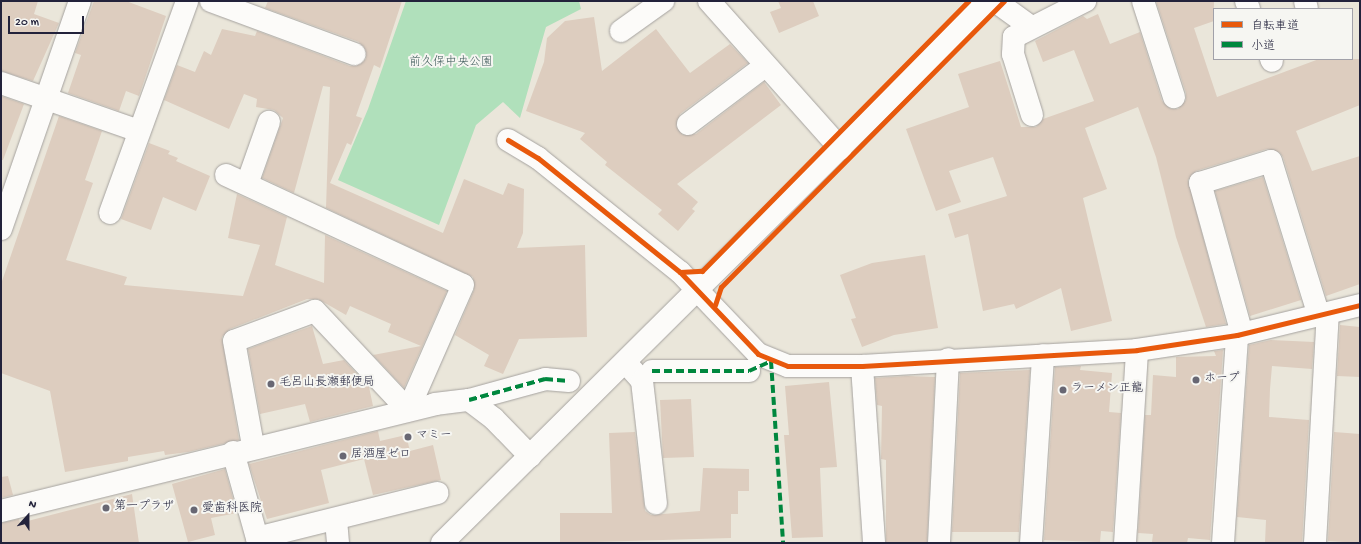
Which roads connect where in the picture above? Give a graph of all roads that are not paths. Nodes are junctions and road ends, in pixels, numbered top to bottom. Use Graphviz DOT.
graph roads {
  1 [pos="80,1"];
  2 [pos="187,1"];
  3 [pos="211,1"];
  4 [pos="663,1"];
  5 [pos="709,1"];
  6 [pos="988,1"];
  7 [pos="994,1"];
  8 [pos="1085,1"];
  9 [pos="1143,1"];
  10 [pos="1031,27"];
  11 [pos="621,31"];
  12 [pos="354,54"];
  13 [pos="765,66"];
  14 [pos="1,83"];
  15 [pos="1174,97"];
  16 [pos="46,99"];
  17 [pos="1032,115"];
  18 [pos="270,122"];
  19 [pos="688,124"];
  20 [pos="139,131"];
  21 [pos="508,140"];
  22 [pos="840,149"];
  23 [pos="226,175"];
  24 [pos="247,184"];
  25 [pos="110,213"];
  26 [pos="1,229"];
  27 [pos="699,290"];
  28 [pos="1360,305"];
  29 [pos="1324,315"];
  30 [pos="1240,335"];
  31 [pos="1137,350"];
  32 [pos="1043,355"];
  33 [pos="948,359"];
  34 [pos="626,363"];
  35 [pos="862,366"];
  36 [pos="749,371"];
  37 [pos="652,372"];
  38 [pos="569,381"];
  39 [pos="470,400"];
  40 [pos="408,410"];
  41 [pos="243,449"];
  42 [pos="530,456"];
  43 [pos="437,494"];
  44 [pos="656,504"];
  45 [pos="1,511"];
  46 [pos="336,520"];
  47 [pos="257,541"];
  48 [pos="338,543"];
  49 [pos="442,543"];
  50 [pos="874,543"];
  51 [pos="939,543"];
  52 [pos="1031,543"];
  53 [pos="1125,543"];
  54 [pos="1223,543"];
  55 [pos="1315,543"];
  1 -- 16 [label="street"];
  2 -- 20 [label="street"];
  3 -- 12 [label="street"];
  4 -- 11 [label="street"];
  5 -- 13 [label="street"];
  6 -- 22 [label="street"];
  7 -- 10 [label="street"];
  8 -- 10 [label="street"];
  9 -- 15 [label="street"];
  10 -- 17 [label="street"];
  13 -- 19 [label="street"];
  13 -- 22 [label="street"];
  14 -- 16 [label="street"];
  16 -- 20 [label="street"];
  16 -- 26 [label="street"];
  18 -- 24 [label="street"];
  20 -- 25 [label="street"];
  21 -- 27 [label="street"];
  22 -- 27 [label="street"];
  23 -- 24 [label="street"];
  24 -- 40 [label="street"];
  27 -- 34 [label="street"];
  27 -- 35 [label="street"];
  28 -- 29 [label="street"];
  29 -- 30 [label="street"];
  29 -- 30 [label="street"];
  29 -- 55 [label="street"];
  30 -- 31 [label="street"];
  30 -- 54 [label="street"];
  31 -- 32 [label="street"];
  31 -- 53 [label="street"];
  32 -- 33 [label="street"];
  32 -- 52 [label="street"];
  33 -- 35 [label="street"];
  33 -- 51 [label="street"];
  34 -- 42 [label="street"];
  34 -- 44 [label="street"];
  35 -- 50 [label="street"];
  36 -- 37 [label="street"];
  38 -- 39 [label="street"];
  39 -- 40 [label="street"];
  39 -- 42 [label="street"];
  40 -- 41 [label="street"];
  40 -- 41 [label="street"];
  41 -- 45 [label="street"];
  41 -- 47 [label="street"];
  42 -- 49 [label="street"];
  43 -- 46 [label="street"];
  46 -- 47 [label="street"];
  46 -- 48 [label="street"];
}
